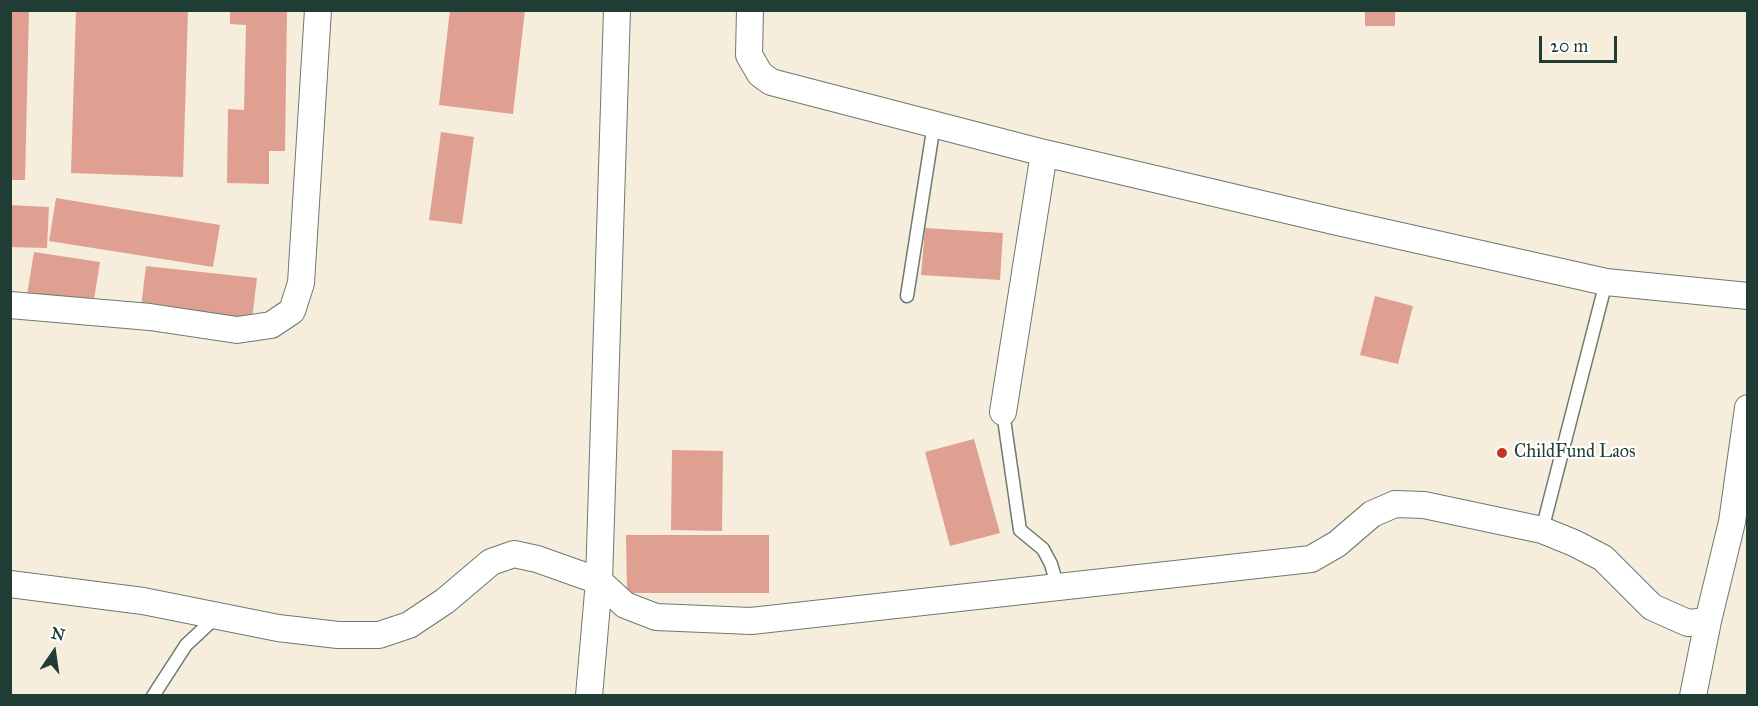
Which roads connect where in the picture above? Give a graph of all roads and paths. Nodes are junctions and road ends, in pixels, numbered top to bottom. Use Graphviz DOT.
graph roads {
  1 [pos="318,10"];
  2 [pos="617,10"];
  3 [pos="750,10"];
  4 [pos="934,124"];
  5 [pos="1044,153"];
  6 [pos="1606,282"];
  7 [pos="907,296"];
  8 [pos="1748,297"];
  9 [pos="10,305"];
  10 [pos="1748,408"];
  11 [pos="1003,412"];
  12 [pos="1740,523"];
  13 [pos="1542,530"];
  14 [pos="599,581"];
  15 [pos="10,584"];
  16 [pos="1058,588"];
  17 [pos="216,617"];
  18 [pos="1708,621"];
  19 [pos="153,696"];
  20 [pos="589,696"];
  21 [pos="1693,696"];
  1 -- 9 [label="street"];
  2 -- 14 [label="street"];
  3 -- 4 [label="street"];
  4 -- 5 [label="street"];
  4 -- 7 [label="lane"];
  5 -- 6 [label="street"];
  5 -- 11 [label="street"];
  6 -- 8 [label="street"];
  6 -- 13 [label="lane"];
  10 -- 12 [label="street"];
  11 -- 16 [label="lane"];
  12 -- 18 [label="street"];
  13 -- 16 [label="street"];
  13 -- 18 [label="street"];
  14 -- 16 [label="street"];
  14 -- 17 [label="street"];
  14 -- 20 [label="street"];
  15 -- 17 [label="street"];
  17 -- 19 [label="lane"];
  18 -- 21 [label="street"];
}
